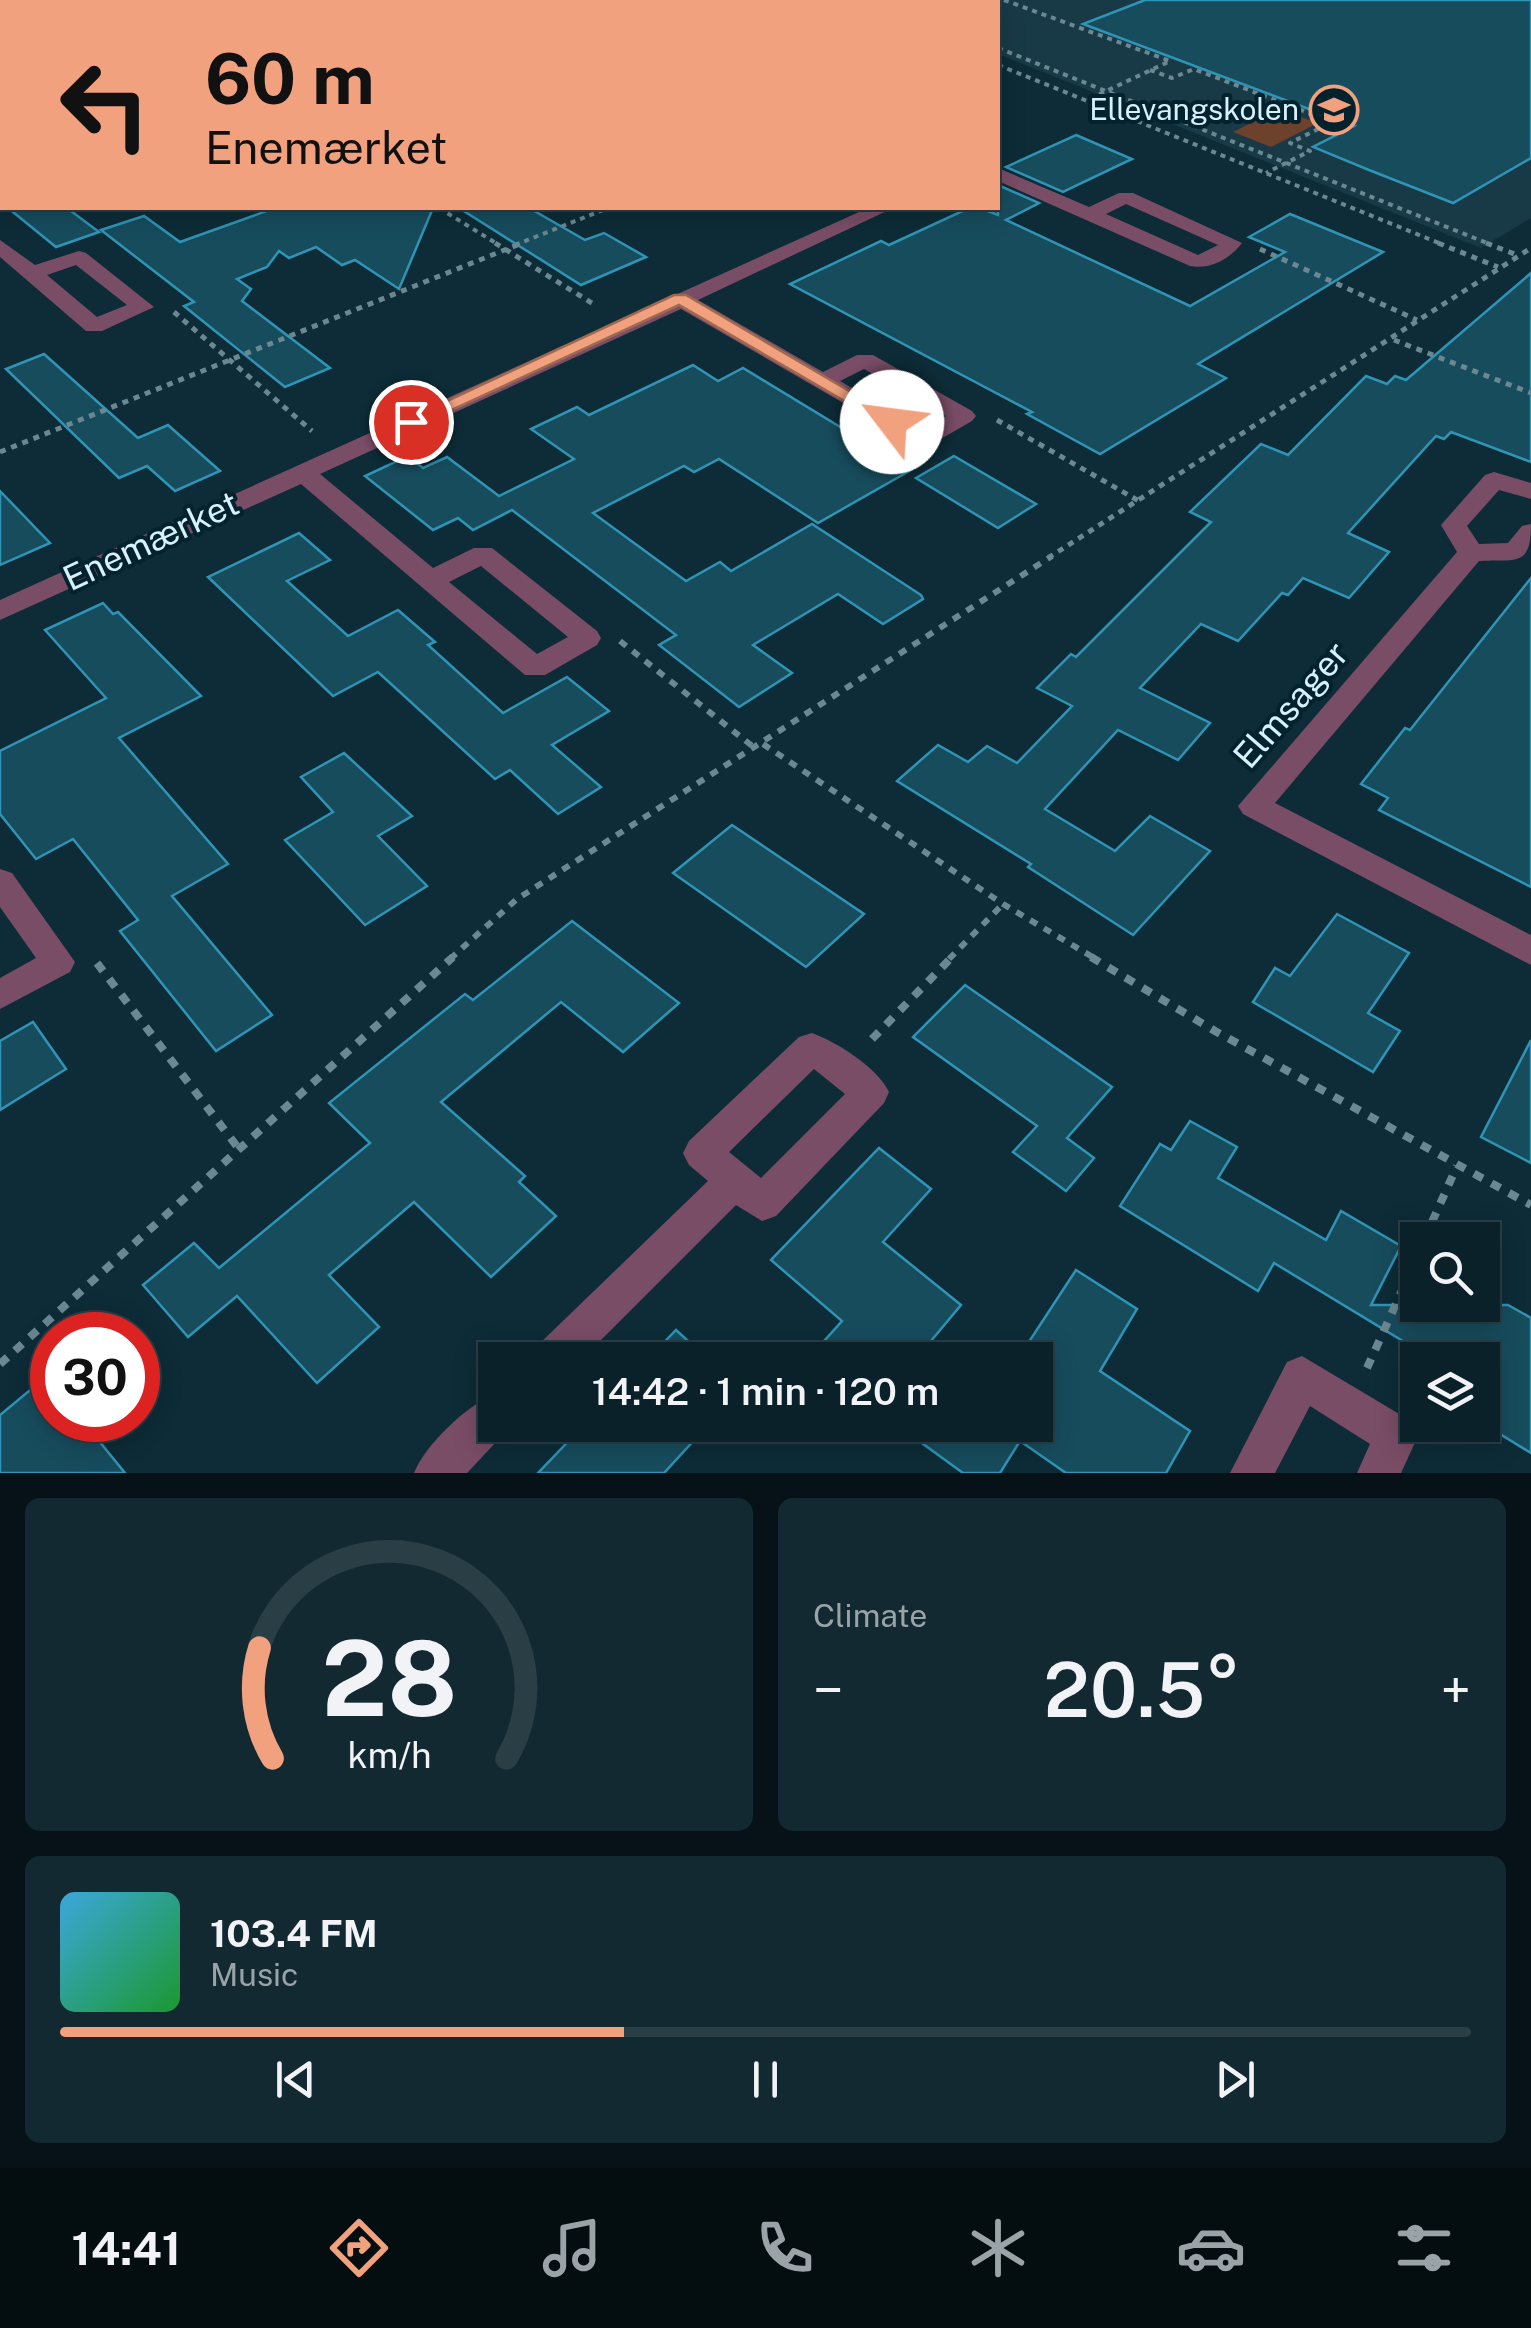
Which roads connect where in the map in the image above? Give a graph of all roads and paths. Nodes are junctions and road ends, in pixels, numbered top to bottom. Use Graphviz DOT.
graph roads {
  1 [pos="1004,0"];
  2 [pos="1000,49"];
  3 [pos="1000,66"];
  4 [pos="1150,70"];
  5 [pos="1106,91"];
  6 [pos="1086,100"];
  7 [pos="1286,163"];
  8 [pos="1265,174"];
  9 [pos="1000,175"];
  10 [pos="442,210"];
  11 [pos="603,210"];
  12 [pos="879,210"];
  13 [pos="1091,214"];
  14 [pos="1232,243"];
  15 [pos="0,246"];
  16 [pos="1531,248"];
  17 [pos="506,249"];
  18 [pos="1518,256"];
  19 [pos="1499,268"];
  20 [pos="32,274"];
  21 [pos="680,299"];
  22 [pos="143,307"];
  23 [pos="1418,321"];
  24 [pos="625,324"];
  25 [pos="1392,340"];
  26 [pos="228,359"];
  27 [pos="822,381"];
  28 [pos="1531,392"];
  29 [pos="964,416"];
  30 [pos="0,452"];
  31 [pos="340,455"];
  32 [pos="302,472"];
  33 [pos="1531,491"];
  34 [pos="1140,501"];
  35 [pos="1531,532"];
  36 [pos="1471,552"];
  37 [pos="431,580"];
  38 [pos="0,611"];
  39 [pos="587,638"];
  40 [pos="760,746"];
  41 [pos="0,882"];
  42 [pos="1004,904"];
  43 [pos="1531,951"];
  44 [pos="58,962"];
  45 [pos="0,995"];
  46 [pos="841,1070"];
  47 [pos="239,1149"];
  48 [pos="1457,1166"];
  49 [pos="736,1180"];
  50 [pos="1531,1205"];
  51 [pos="1432,1222"];
  52 [pos="1400,1295"];
  53 [pos="570,1342"];
  54 [pos="0,1364"];
  55 [pos="1349,1408"];
  56 [pos="478,1432"];
  57 [pos="436,1473"];
  58 [pos="1252,1473"];
  59 [pos="1379,1473"];
  1 -- 4 [label="path"];
  2 -- 5 [label="path"];
  3 -- 6 [label="path"];
  4 -- 5 [label="path"];
  4 -- 7 [label="path"];
  5 -- 6 [label="path"];
  5 -- 7 [label="path"];
  6 -- 8 [label="path"];
  7 -- 8 [label="path"];
  7 -- 18 [label="path"];
  8 -- 19 [label="path"];
  9 -- 13 [label="street"];
  10 -- 17 [label="path"];
  11 -- 17 [label="path"];
  12 -- 21 [label="street, Enemærket"];
  13 -- 14 [label="street"];
  13 -- 14 [label="street"];
  14 -- 23 [label="path"];
  15 -- 20 [label="street"];
  16 -- 18 [label="path"];
  17 -- 24 [label="path"];
  17 -- 26 [label="path"];
  18 -- 19 [label="path"];
  19 -- 23 [label="path"];
  20 -- 22 [label="street"];
  20 -- 22 [label="street"];
  21 -- 24 [label="street, Enemærket"];
  21 -- 27 [label="street"];
  22 -- 26 [label="path"];
  23 -- 25 [label="path"];
  24 -- 31 [label="street, Enemærket"];
  25 -- 28 [label="path"];
  25 -- 34 [label="path"];
  26 -- 30 [label="path"];
  26 -- 31 [label="path"];
  27 -- 29 [label="street"];
  27 -- 29 [label="street"];
  29 -- 34 [label="path"];
  31 -- 32 [label="street, Enemærket"];
  32 -- 37 [label="street"];
  32 -- 38 [label="street, Enemærket"];
  33 -- 36 [label="street"];
  34 -- 40 [label="path"];
  35 -- 36 [label="street"];
  36 -- 43 [label="street, Elmsager"];
  37 -- 39 [label="street"];
  37 -- 39 [label="street"];
  39 -- 40 [label="path"];
  40 -- 42 [label="path"];
  40 -- 47 [label="path"];
  41 -- 44 [label="street"];
  42 -- 46 [label="path"];
  42 -- 48 [label="path"];
  44 -- 45 [label="street"];
  44 -- 47 [label="path"];
  46 -- 49 [label="street"];
  46 -- 49 [label="street"];
  47 -- 54 [label="path"];
  48 -- 50 [label="path"];
  48 -- 51 [label="path"];
  49 -- 53 [label="street"];
  52 -- 55 [label="path"];
  55 -- 58 [label="street"];
  55 -- 59 [label="street"];
  56 -- 57 [label="street"];
}
